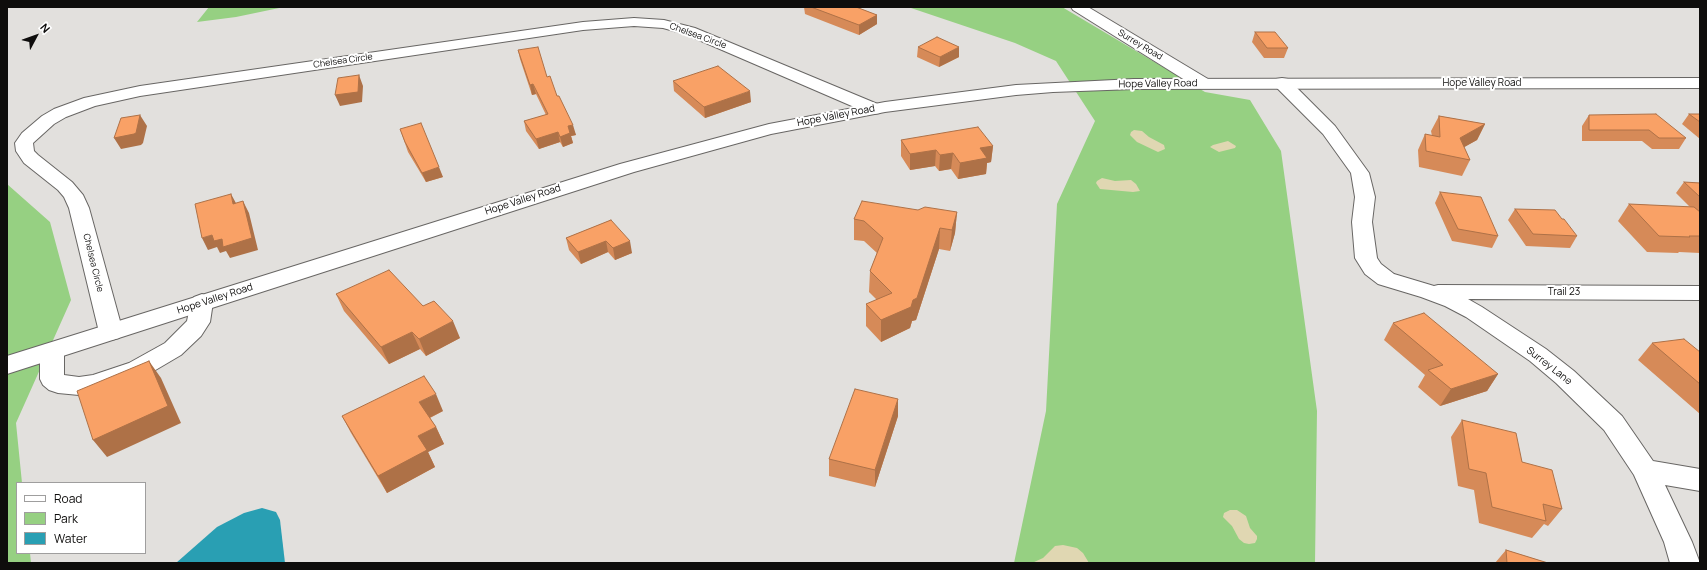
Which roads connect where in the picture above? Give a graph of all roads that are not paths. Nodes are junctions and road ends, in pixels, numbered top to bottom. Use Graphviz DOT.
graph roads {
  1 [pos="1078,7"];
  2 [pos="1202,83"];
  3 [pos="1282,83"];
  4 [pos="1700,83"];
  5 [pos="874,109"];
  6 [pos="1429,292"];
  7 [pos="1700,293"];
  8 [pos="202,302"];
  9 [pos="111,332"];
  10 [pos="52,351"];
  11 [pos="7,365"];
  12 [pos="1645,470"];
  13 [pos="1700,480"];
  14 [pos="1685,563"];
  1 -- 2 [label="street, Surrey Road"];
  2 -- 3 [label="street, Hope Valley Road"];
  2 -- 5 [label="street, Hope Valley Road"];
  3 -- 4 [label="street, Hope Valley Road"];
  3 -- 6 [label="street"];
  5 -- 8 [label="street, Hope Valley Road"];
  5 -- 9 [label="street, Chelsea Circle"];
  6 -- 7 [label="street, Trail 23"];
  6 -- 12 [label="street, Surrey Lane"];
  8 -- 9 [label="street, Hope Valley Road"];
  8 -- 10 [label="street"];
  9 -- 10 [label="street, Hope Valley Road"];
  10 -- 11 [label="street, Hope Valley Road"];
  12 -- 13 [label="street"];
  12 -- 14 [label="street, Surrey Lane"];
}
